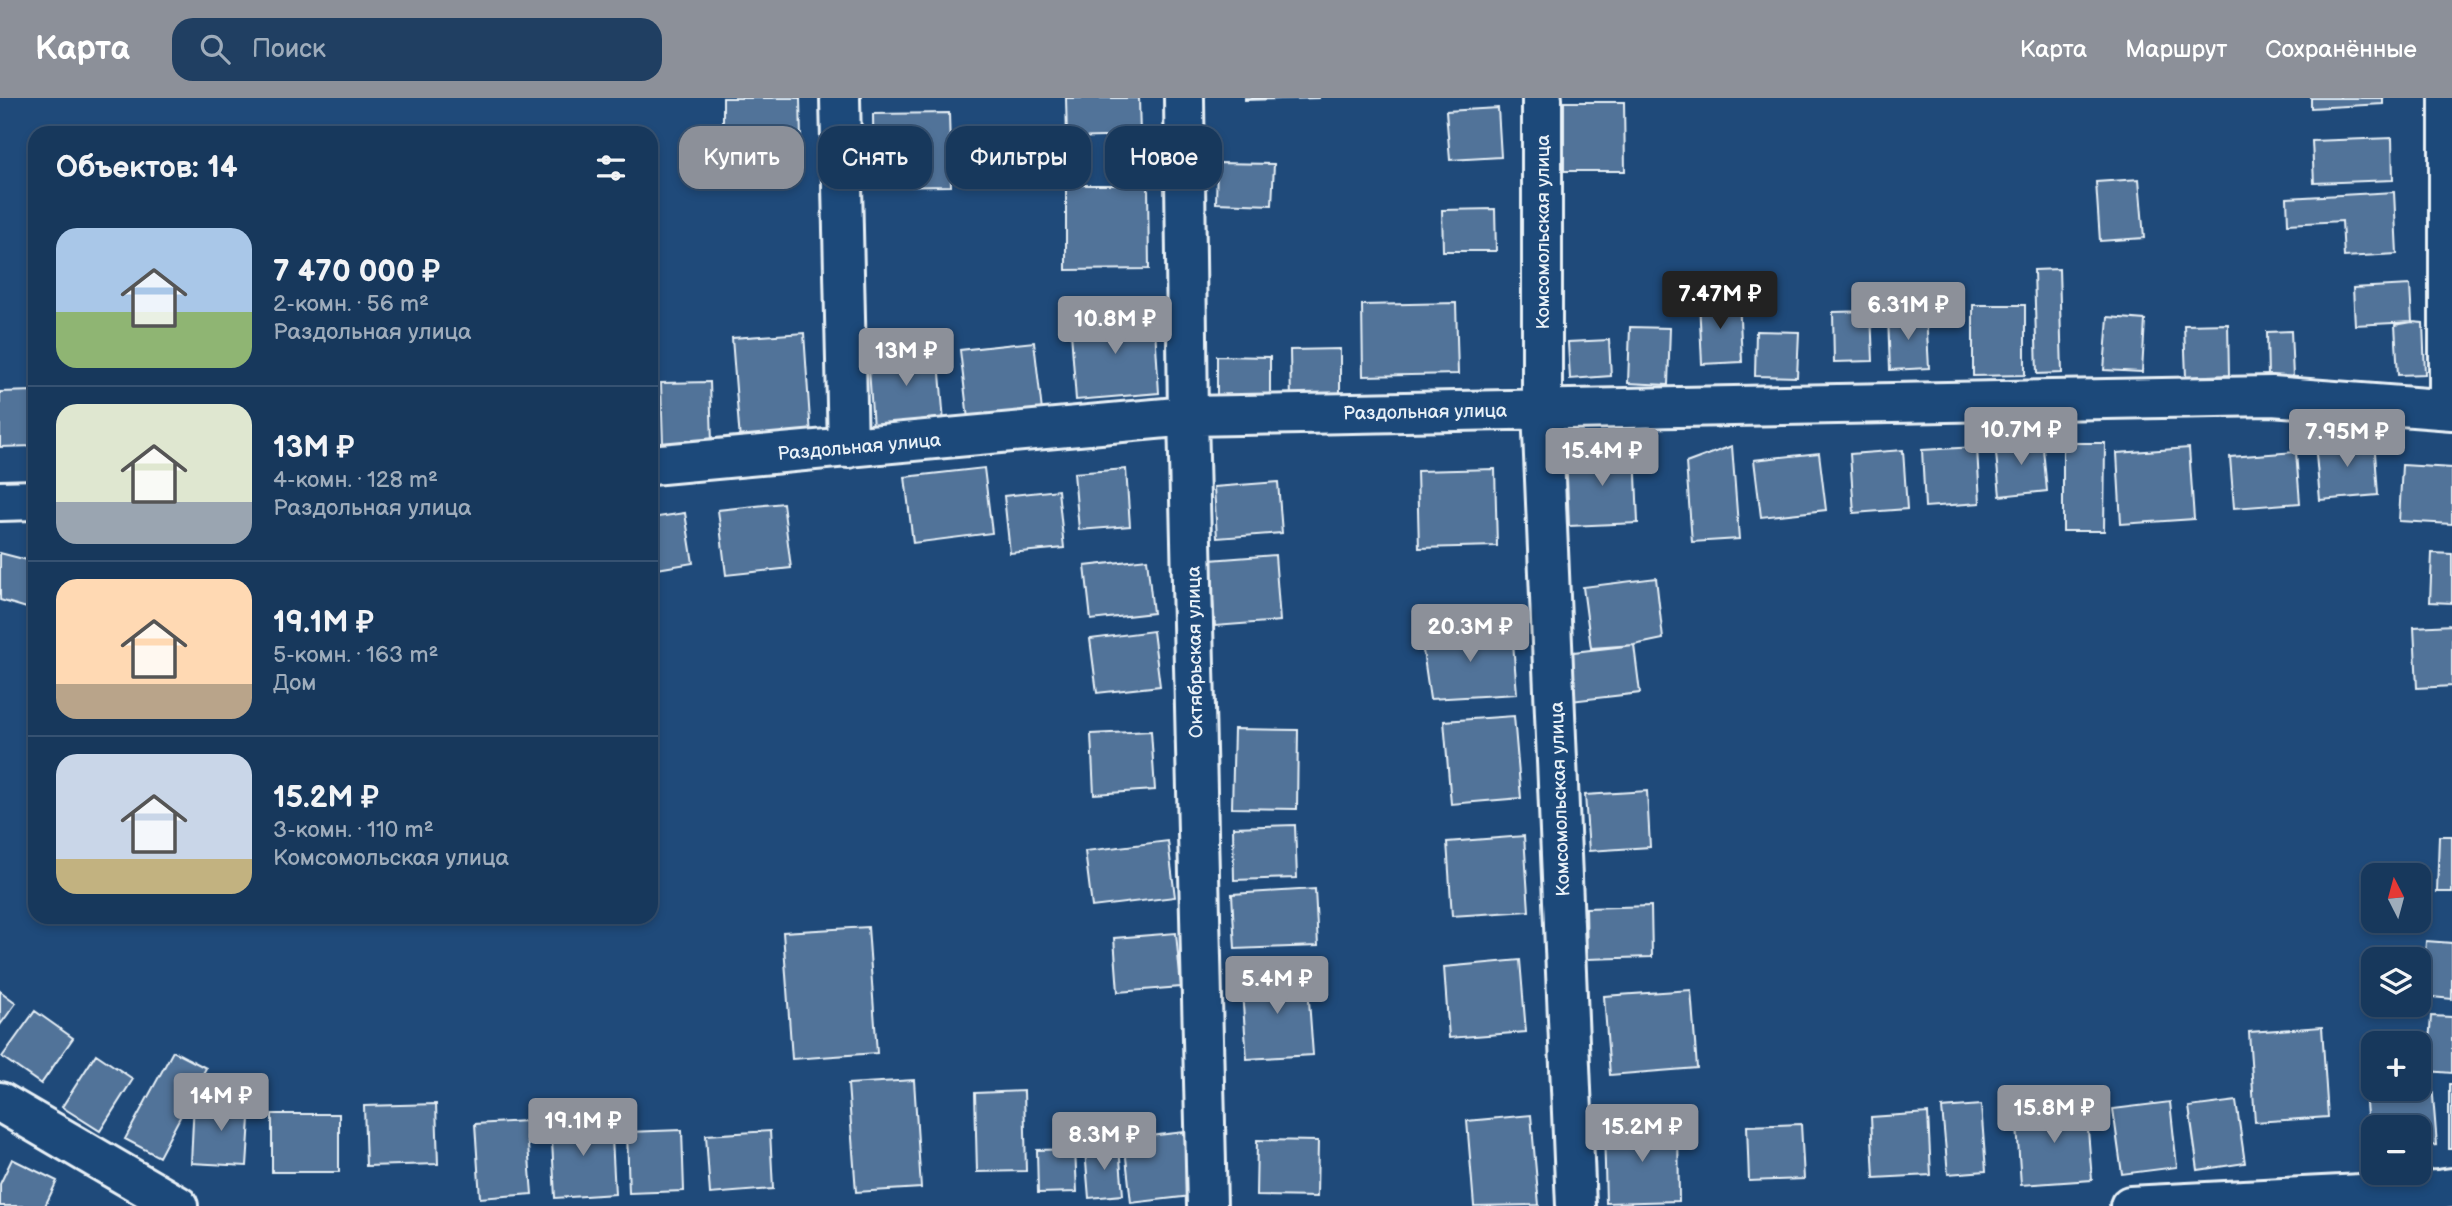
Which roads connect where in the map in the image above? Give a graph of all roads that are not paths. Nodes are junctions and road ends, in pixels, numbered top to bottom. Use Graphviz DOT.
graph roads {
  1 [pos="840,98"];
  2 [pos="1184,98"];
  3 [pos="1542,98"];
  4 [pos="2449,98"];
  5 [pos="1542,409"];
  6 [pos="2450,409"];
  7 [pos="1188,415"];
  8 [pos="848,448"];
  9 [pos="658,464"];
  10 [pos="28,500"];
  11 [pos="0,501"];
  12 [pos="0,1102"];
  13 [pos="2445,1189"];
  14 [pos="178,1206"];
  15 [pos="1207,1206"];
  16 [pos="1576,1206"];
  17 [pos="2130,1206"];
  18 [pos="2398,1206"];
  1 -- 8 [label="street"];
  2 -- 7 [label="street, Октябрьская улица"];
  3 -- 5 [label="street, Комсомольская улица"];
  4 -- 6 [label="street"];
  5 -- 6 [label="street, Раздольная улица"];
  5 -- 7 [label="street, Раздольная улица"];
  5 -- 16 [label="street, Комсомольская улица"];
  7 -- 8 [label="street, Раздольная улица"];
  7 -- 15 [label="street, Октябрьская улица"];
  8 -- 9 [label="street, Раздольная улица"];
  10 -- 11 [label="street"];
  12 -- 14 [label="street"];
  13 -- 17 [label="street"];
  13 -- 18 [label="street"];
}
